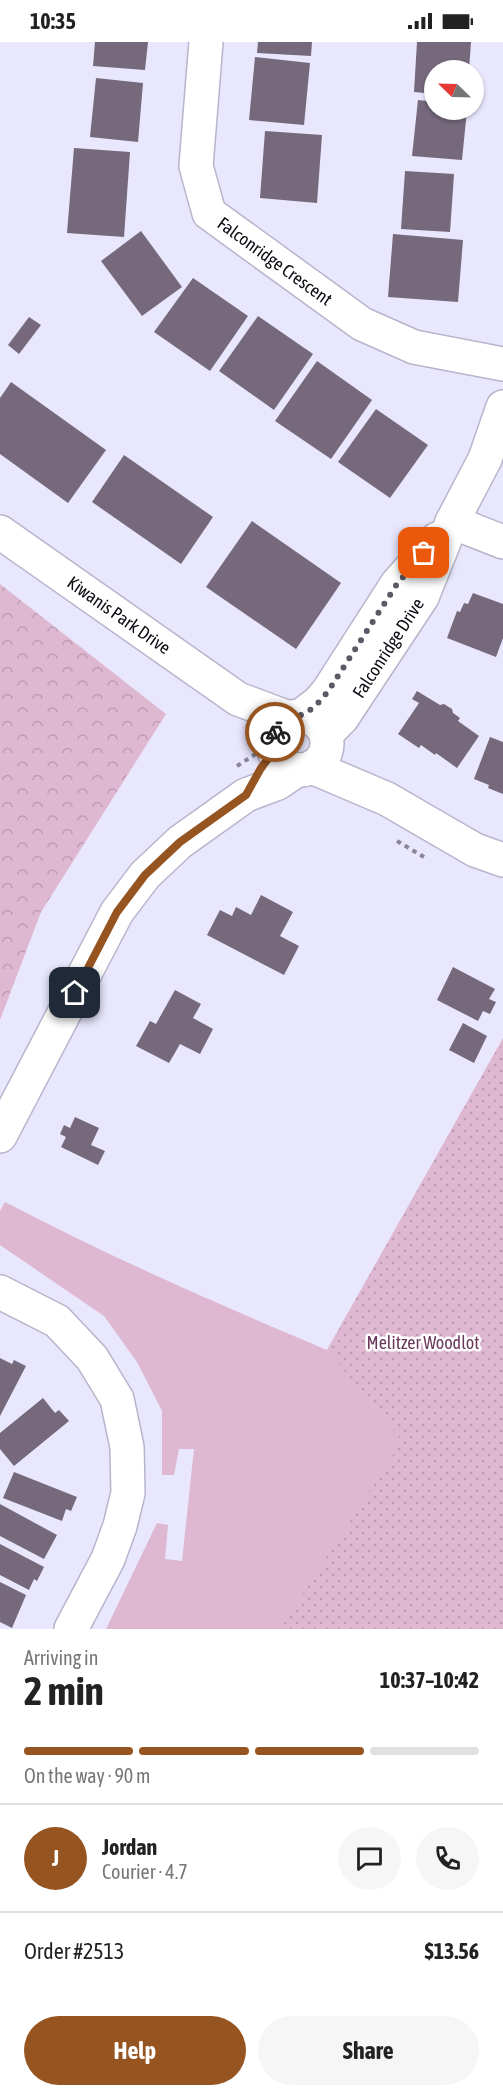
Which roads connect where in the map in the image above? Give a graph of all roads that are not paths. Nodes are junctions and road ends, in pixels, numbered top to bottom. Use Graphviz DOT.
graph roads {
  1 [pos="206,42"];
  2 [pos="503,364"];
  3 [pos="503,407"];
  4 [pos="452,522"];
  5 [pos="0,532"];
  6 [pos="503,542"];
  7 [pos="300,742"];
  8 [pos="503,860"];
  9 [pos="0,1136"];
  10 [pos="0,1292"];
  11 [pos="71,1629"];
  1 -- 2 [label="street, Falconridge Crescent"];
  3 -- 4 [label="street, Falconridge Drive"];
  4 -- 6 [label="street"];
  4 -- 7 [label="street, Falconridge Drive"];
  5 -- 7 [label="street, Kiwanis Park Drive"];
  7 -- 8 [label="street, Kiwanis Park Drive"];
  7 -- 9 [label="street, Falconridge Drive"];
  10 -- 11 [label="street"];
}
